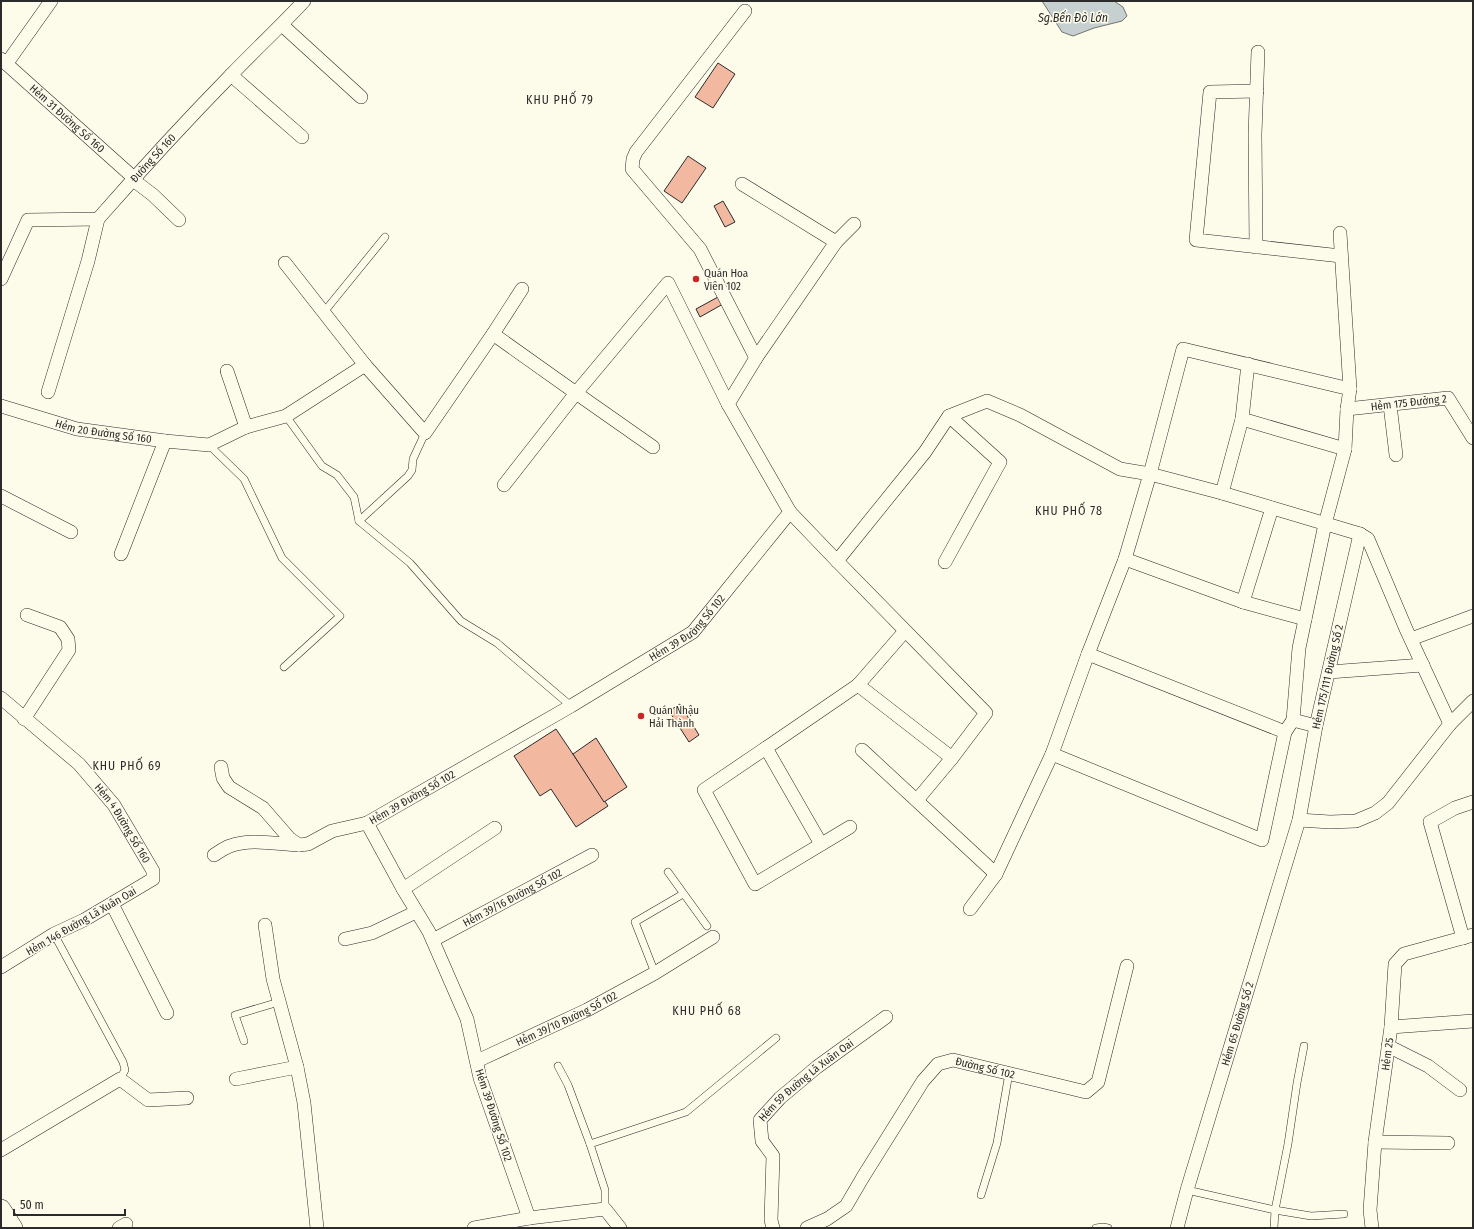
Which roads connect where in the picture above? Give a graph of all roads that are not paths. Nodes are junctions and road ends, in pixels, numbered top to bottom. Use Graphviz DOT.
graph roads {
  1 [pos="51,1"];
  2 [pos="304,1"];
  3 [pos="745,11"];
  4 [pos="282,25"];
  5 [pos="1258,52"];
  6 [pos="4,61"];
  7 [pos="231,75"];
  8 [pos="1257,91"];
  9 [pos="360,97"];
  10 [pos="302,137"];
  11 [pos="133,179"];
  12 [pos="742,184"];
  13 [pos="98,219"];
  14 [pos="180,220"];
  15 [pos="854,224"];
  16 [pos="1340,233"];
  17 [pos="385,237"];
  18 [pos="836,242"];
  19 [pos="1256,246"];
  20 [pos="1341,256"];
  21 [pos="285,263"];
  22 [pos="1,279"];
  23 [pos="522,289"];
  24 [pos="324,312"];
  25 [pos="493,334"];
  26 [pos="756,358"];
  27 [pos="1248,364"];
  28 [pos="366,366"];
  29 [pos="227,371"];
  30 [pos="1350,389"];
  31 [pos="48,392"];
  32 [pos="576,393"];
  33 [pos="728,404"];
  34 [pos="1390,405"];
  35 [pos="1,406"];
  36 [pos="1347,409"];
  37 [pos="286,416"];
  38 [pos="950,416"];
  39 [pos="1242,419"];
  40 [pos="246,427"];
  41 [pos="425,433"];
  42 [pos="1473,438"];
  43 [pos="165,441"];
  44 [pos="209,445"];
  45 [pos="653,447"];
  46 [pos="1345,449"];
  47 [pos="1396,455"];
  48 [pos="1150,474"];
  49 [pos="504,485"];
  50 [pos="1222,493"];
  51 [pos="1,496"];
  52 [pos="1272,508"];
  53 [pos="790,512"];
  54 [pos="359,522"];
  55 [pos="1325,524"];
  56 [pos="71,532"];
  57 [pos="1358,533"];
  58 [pos="121,554"];
  59 [pos="1125,559"];
  60 [pos="837,562"];
  61 [pos="945,562"];
  62 [pos="1243,602"];
  63 [pos="27,615"];
  64 [pos="1473,616"];
  65 [pos="1305,619"];
  66 [pos="905,631"];
  67 [pos="1411,639"];
  68 [pos="1088,654"];
  69 [pos="1423,666"];
  70 [pos="284,667"];
  71 [pos="1329,672"];
  72 [pos="858,685"];
  73 [pos="1,698"];
  74 [pos="1473,701"];
  75 [pos="571,706"];
  76 [pos="24,719"];
  77 [pos="1293,720"];
  78 [pos="1450,724"];
  79 [pos="1316,726"];
  80 [pos="1285,732"];
  81 [pos="766,748"];
  82 [pos="862,750"];
  83 [pos="1052,754"];
  84 [pos="952,758"];
  85 [pos="221,767"];
  86 [pos="917,800"];
  87 [pos="1473,802"];
  88 [pos="1299,820"];
  89 [pos="367,824"];
  90 [pos="850,827"];
  91 [pos="495,828"];
  92 [pos="821,844"];
  93 [pos="299,845"];
  94 [pos="214,855"];
  95 [pos="592,855"];
  96 [pos="153,871"];
  97 [pos="668,872"];
  98 [pos="996,874"];
  99 [pos="402,889"];
  100 [pos="683,894"];
  101 [pos="112,904"];
  102 [pos="970,909"];
  103 [pos="416,912"];
  104 [pos="265,925"];
  105 [pos="710,931"];
  106 [pos="54,934"];
  107 [pos="1468,936"];
  108 [pos="345,939"];
  109 [pos="432,940"];
  110 [pos="1128,966"];
  111 [pos="1,967"];
  112 [pos="655,973"];
  113 [pos="279,1002"];
  114 [pos="167,1013"];
  115 [pos="886,1017"];
  116 [pos="1473,1021"];
  117 [pos="1391,1027"];
  118 [pos="776,1038"];
  119 [pos="244,1041"];
  120 [pos="1304,1046"];
  121 [pos="1388,1046"];
  122 [pos="477,1061"];
  123 [pos="558,1066"];
  124 [pos="297,1067"];
  125 [pos="1008,1073"];
  126 [pos="120,1078"];
  127 [pos="236,1079"];
  128 [pos="1460,1090"];
  129 [pos="187,1098"];
  130 [pos="1375,1142"];
  131 [pos="1448,1143"];
  132 [pos="590,1144"];
  133 [pos="1,1150"];
  134 [pos="1187,1190"];
  135 [pos="981,1195"];
  136 [pos="1,1209"];
  137 [pos="605,1209"];
  138 [pos="1275,1210"];
  139 [pos="1344,1214"];
  140 [pos="529,1218"];
  141 [pos="13,1228"];
  142 [pos="317,1228"];
  143 [pos="474,1228"];
  144 [pos="620,1228"];
  145 [pos="773,1228"];
  146 [pos="807,1228"];
  147 [pos="1096,1228"];
  148 [pos="1108,1228"];
  149 [pos="1177,1228"];
  150 [pos="1274,1228"];
  151 [pos="1372,1228"];
  1 -- 6 [label="street"];
  2 -- 4 [label="street, Đường Số 160"];
  3 -- 26 [label="street"];
  4 -- 7 [label="street, Đường Số 160"];
  4 -- 9 [label="street"];
  5 -- 8 [label="street"];
  6 -- 11 [label="street, Hẻm 31 Đường Số 160"];
  7 -- 10 [label="street"];
  7 -- 11 [label="street, Đường Số 160"];
  8 -- 19 [label="street"];
  8 -- 19 [label="street"];
  11 -- 13 [label="street, Đường Số 160"];
  11 -- 14 [label="street, Hẻm 31 Đường Số 160"];
  12 -- 18 [label="street"];
  13 -- 22 [label="street"];
  13 -- 31 [label="street"];
  15 -- 18 [label="street"];
  16 -- 20 [label="street"];
  17 -- 24 [label="lane"];
  18 -- 26 [label="street"];
  19 -- 20 [label="street"];
  20 -- 30 [label="street"];
  21 -- 24 [label="street"];
  23 -- 25 [label="street"];
  24 -- 28 [label="street"];
  25 -- 32 [label="street"];
  25 -- 41 [label="street"];
  26 -- 33 [label="street"];
  27 -- 30 [label="street"];
  27 -- 39 [label="street"];
  27 -- 48 [label="street"];
  28 -- 37 [label="street"];
  28 -- 41 [label="street"];
  29 -- 40 [label="street"];
  30 -- 36 [label="street"];
  32 -- 33 [label="street"];
  32 -- 45 [label="street"];
  32 -- 49 [label="street"];
  33 -- 53 [label="street"];
  34 -- 36 [label="street, Hẻm 175 Đường 2"];
  34 -- 42 [label="street, Hẻm 175 Đường 2"];
  34 -- 47 [label="street"];
  35 -- 43 [label="street, Hẻm 20 Đường Số 160"];
  36 -- 46 [label="street"];
  37 -- 40 [label="street"];
  37 -- 54 [label="lane"];
  38 -- 48 [label="street"];
  38 -- 60 [label="street"];
  38 -- 61 [label="street"];
  39 -- 46 [label="street"];
  39 -- 50 [label="street"];
  40 -- 44 [label="street"];
  41 -- 54 [label="lane"];
  43 -- 44 [label="street, Hẻm 20 Đường Số 160"];
  43 -- 58 [label="street"];
  44 -- 70 [label="lane"];
  46 -- 55 [label="street"];
  48 -- 50 [label="street"];
  48 -- 59 [label="street"];
  50 -- 52 [label="street"];
  51 -- 56 [label="street"];
  52 -- 55 [label="street"];
  52 -- 62 [label="street"];
  53 -- 60 [label="street"];
  53 -- 75 [label="street, Hẻm 39 Đường Số 102"];
  54 -- 75 [label="lane"];
  55 -- 57 [label="street"];
  55 -- 65 [label="street"];
  57 -- 67 [label="street"];
  57 -- 71 [label="street, Hẻm 175/111 Đường Số 2"];
  59 -- 62 [label="street"];
  59 -- 68 [label="street"];
  60 -- 66 [label="street"];
  62 -- 65 [label="street"];
  63 -- 76 [label="street"];
  64 -- 67 [label="street"];
  65 -- 77 [label="street"];
  66 -- 72 [label="street"];
  66 -- 84 [label="street"];
  67 -- 69 [label="street"];
  68 -- 80 [label="street"];
  68 -- 83 [label="street"];
  69 -- 71 [label="street"];
  69 -- 78 [label="street"];
  71 -- 79 [label="street, Hẻm 175/111 Đường Số 2"];
  72 -- 81 [label="street"];
  72 -- 84 [label="street"];
  73 -- 76 [label="street, Hẻm 4 Đường Số 160"];
  74 -- 78 [label="street"];
  75 -- 89 [label="street, Hẻm 39 Đường Số 102"];
  76 -- 96 [label="street, Hẻm 4 Đường Số 160"];
  77 -- 79 [label="street"];
  77 -- 80 [label="street"];
  78 -- 88 [label="street"];
  79 -- 88 [label="street, Hẻm 175/111 Đường Số 2"];
  80 -- 83 [label="street"];
  81 -- 92 [label="street"];
  81 -- 92 [label="street"];
  82 -- 86 [label="street"];
  83 -- 98 [label="street"];
  84 -- 86 [label="street"];
  85 -- 93 [label="street"];
  86 -- 98 [label="street"];
  87 -- 107 [label="street"];
  88 -- 134 [label="street, Hẻm 65 Đường Số 2"];
  89 -- 93 [label="street"];
  89 -- 99 [label="street, Hẻm 39 Đường Số 102"];
  90 -- 92 [label="street"];
  91 -- 99 [label="street"];
  93 -- 94 [label="street"];
  95 -- 109 [label="street, Hẻm 39/16 Đường Số 102"];
  96 -- 101 [label="street, Hẻm 146 Đường Lã Xuân Oai"];
  97 -- 100 [label="lane, Hẻm 39/10 Đường Số 102"];
  98 -- 102 [label="street"];
  99 -- 103 [label="street, Hẻm 39 Đường Số 102"];
  100 -- 105 [label="lane, Hẻm 39/10 Đường Số 102"];
  100 -- 112 [label="lane"];
  101 -- 106 [label="street, Hẻm 146 Đường Lã Xuân Oai"];
  101 -- 114 [label="street"];
  103 -- 108 [label="street"];
  103 -- 109 [label="street, Hẻm 39 Đường Số 102"];
  104 -- 113 [label="street"];
  105 -- 112 [label="street, Hẻm 39/10 Đường Số 102"];
  106 -- 111 [label="street, Hẻm 146 Đường Lã Xuân Oai"];
  106 -- 126 [label="lane"];
  107 -- 117 [label="street, Hẻm 25"];
  109 -- 122 [label="street, Hẻm 39 Đường Số 102"];
  110 -- 125 [label="street, Đường Số 102"];
  112 -- 122 [label="street, Hẻm 39/10 Đường Số 102"];
  113 -- 119 [label="lane"];
  113 -- 124 [label="street"];
  115 -- 145 [label="street, Hẻm 59 Đường Lã Xuân Oai"];
  116 -- 117 [label="street"];
  117 -- 121 [label="street, Hẻm 25"];
  118 -- 132 [label="lane"];
  120 -- 138 [label="lane"];
  121 -- 128 [label="street"];
  121 -- 130 [label="street, Hẻm 25"];
  122 -- 140 [label="street, Hẻm 39 Đường Số 102"];
  123 -- 132 [label="lane"];
  124 -- 127 [label="street"];
  124 -- 142 [label="street"];
  125 -- 135 [label="lane"];
  125 -- 146 [label="street, Đường Số 102"];
  126 -- 129 [label="street"];
  126 -- 133 [label="street"];
  130 -- 131 [label="street"];
  130 -- 151 [label="street, Hẻm 25"];
  132 -- 137 [label="lane"];
  134 -- 138 [label="lane"];
  134 -- 149 [label="street, Hẻm 65 Đường Số 2"];
  136 -- 141 [label="main road"];
  137 -- 140 [label="street"];
  137 -- 144 [label="street"];
  138 -- 139 [label="lane"];
  138 -- 150 [label="lane"];
  140 -- 143 [label="street"];
  147 -- 148 [label="lane"];
}
